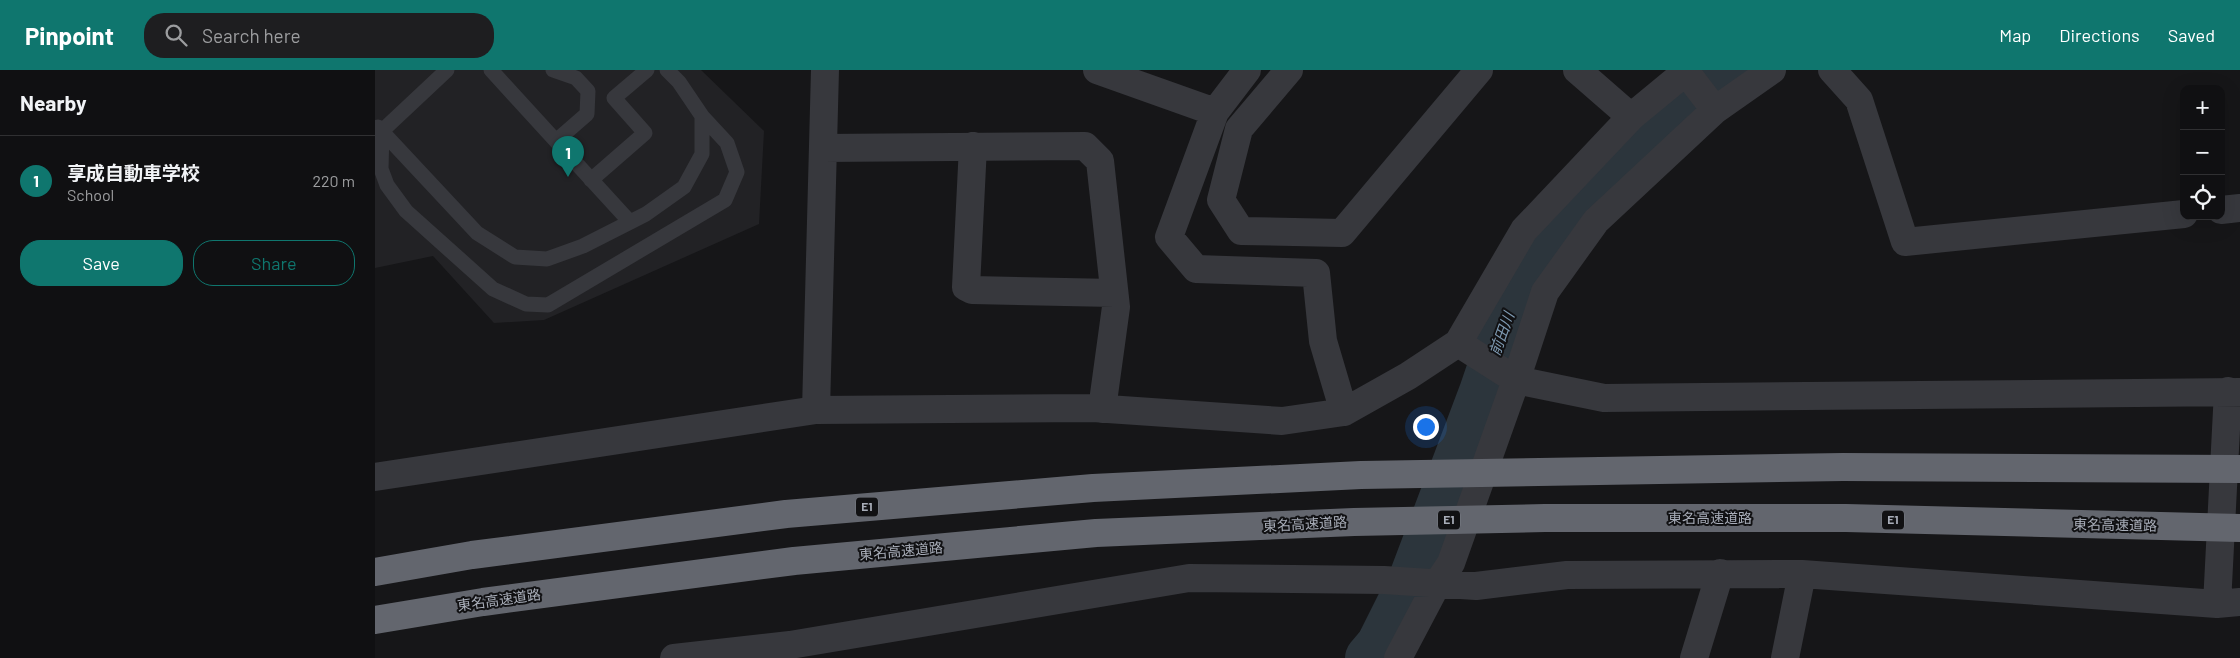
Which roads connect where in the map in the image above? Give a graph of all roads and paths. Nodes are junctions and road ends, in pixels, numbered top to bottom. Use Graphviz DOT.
graph roads {
  1 [pos="447,70"];
  2 [pos="491,70"];
  3 [pos="553,70"];
  4 [pos="647,70"];
  5 [pos="667,70"];
  6 [pos="825,70"];
  7 [pos="1097,70"];
  8 [pos="1247,70"];
  9 [pos="1289,70"];
  10 [pos="1479,70"];
  11 [pos="1577,70"];
  12 [pos="1772,70"];
  13 [pos="1832,70"];
  14 [pos="1687,71"];
  15 [pos="1715,110"];
  16 [pos="1215,112"];
  17 [pos="702,116"];
  18 [pos="1631,117"];
  19 [pos="379,128"];
  20 [pos="556,141"];
  21 [pos="973,146"];
  22 [pos="823,148"];
  23 [pos="591,180"];
  24 [pos="2240,208"];
  25 [pos="2225,210"];
  26 [pos="2180,214"];
  27 [pos="630,222"];
  28 [pos="1114,293"];
  29 [pos="1458,343"];
  30 [pos="1516,380"];
  31 [pos="2231,399"];
  32 [pos="1103,409"];
  33 [pos="816,410"];
  34 [pos="1344,412"];
  35 [pos="2240,469"];
  36 [pos="375,477"];
  37 [pos="2240,528"];
  38 [pos="375,572"];
  39 [pos="1720,573"];
  40 [pos="1802,574"];
  41 [pos="1437,584"];
  42 [pos="2225,599"];
  43 [pos="375,620"];
  44 [pos="790,652"];
  45 [pos="674,658"];
  46 [pos="1398,658"];
  47 [pos="1694,658"];
  48 [pos="1785,658"];
  1 -- 19 [label="lane"];
  2 -- 20 [label="lane"];
  3 -- 20 [label="lane"];
  4 -- 23 [label="lane"];
  5 -- 17 [label="lane"];
  6 -- 22 [label="street"];
  7 -- 16 [label="street"];
  8 -- 16 [label="street"];
  9 -- 10 [label="street"];
  11 -- 18 [label="street"];
  12 -- 15 [label="street"];
  13 -- 26 [label="street"];
  14 -- 15 [label="street"];
  14 -- 18 [label="street"];
  15 -- 30 [label="street"];
  16 -- 34 [label="street"];
  17 -- 19 [label="lane"];
  17 -- 27 [label="lane"];
  18 -- 29 [label="street"];
  19 -- 27 [label="lane"];
  20 -- 23 [label="lane"];
  21 -- 22 [label="street"];
  21 -- 28 [label="street"];
  21 -- 28 [label="street"];
  22 -- 33 [label="street"];
  23 -- 27 [label="lane"];
  24 -- 25 [label="street"];
  28 -- 32 [label="street"];
  29 -- 30 [label="street"];
  29 -- 34 [label="street"];
  30 -- 31 [label="street"];
  30 -- 41 [label="street"];
  31 -- 42 [label="street"];
  32 -- 33 [label="street"];
  32 -- 34 [label="street"];
  33 -- 36 [label="street"];
  35 -- 38 [label="highway, E1"];
  37 -- 43 [label="highway, 東名高速道路 / E1"];
  39 -- 40 [label="street"];
  39 -- 41 [label="street"];
  39 -- 47 [label="street"];
  40 -- 42 [label="street"];
  40 -- 48 [label="street"];
  41 -- 44 [label="street"];
  41 -- 46 [label="street"];
  44 -- 45 [label="street"];
}
